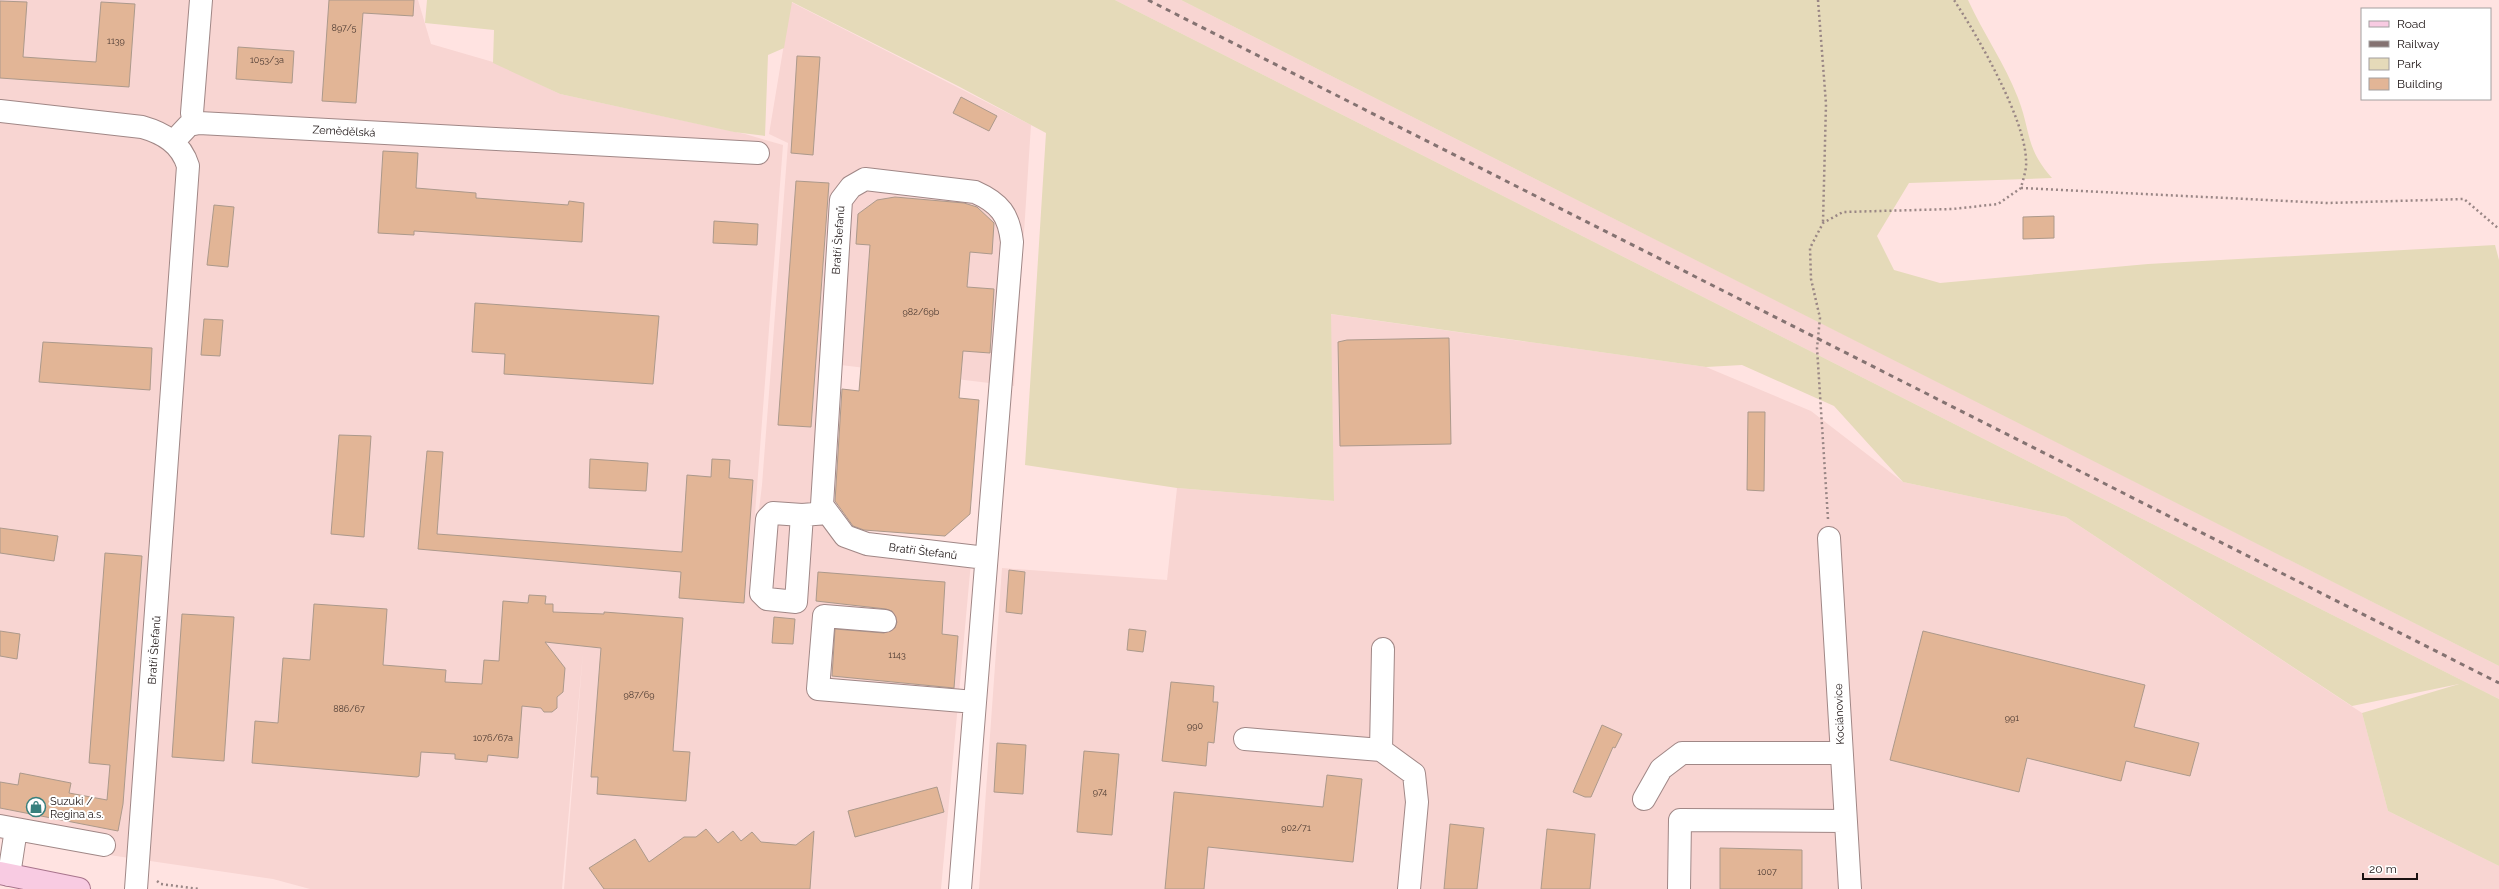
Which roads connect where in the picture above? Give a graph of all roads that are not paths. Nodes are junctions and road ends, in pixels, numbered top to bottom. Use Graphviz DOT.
graph roads {
  1 [pos="201,0"];
  2 [pos="0,111"];
  3 [pos="194,123"];
  4 [pos="173,142"];
  5 [pos="758,153"];
  6 [pos="828,513"];
  7 [pos="802,515"];
  8 [pos="1829,538"];
  9 [pos="986,558"];
  10 [pos="885,621"];
  11 [pos="1383,649"];
  12 [pos="975,702"];
  13 [pos="1245,739"];
  14 [pos="1381,750"];
  15 [pos="1841,753"];
  16 [pos="1644,799"];
  17 [pos="1845,821"];
  18 [pos="8,828"];
  19 [pos="104,845"];
  20 [pos="4,874"];
  21 [pos="145,884"];
  22 [pos="79,889"];
  23 [pos="960,889"];
  24 [pos="1409,889"];
  25 [pos="1679,889"];
  26 [pos="1850,889"];
  1 -- 3 [label="street"];
  2 -- 4 [label="street"];
  3 -- 4 [label="street"];
  3 -- 5 [label="street, Zemědělská"];
  4 -- 21 [label="street, Bratří Štefanů"];
  6 -- 7 [label="street"];
  6 -- 9 [label="street, Bratří Štefanů"];
  6 -- 9 [label="street, Bratří Štefanů"];
  8 -- 15 [label="street, Kociánovice"];
  9 -- 12 [label="street, Bratří Štefanů"];
  10 -- 12 [label="street"];
  11 -- 14 [label="street"];
  12 -- 23 [label="street, Bratří Štefanů"];
  13 -- 14 [label="street"];
  14 -- 24 [label="street"];
  15 -- 16 [label="street"];
  15 -- 17 [label="street, Kociánovice"];
  17 -- 25 [label="street"];
  17 -- 26 [label="street, Kociánovice"];
  18 -- 19 [label="street"];
  18 -- 20 [label="street"];
  20 -- 22 [label="main road"];
}
